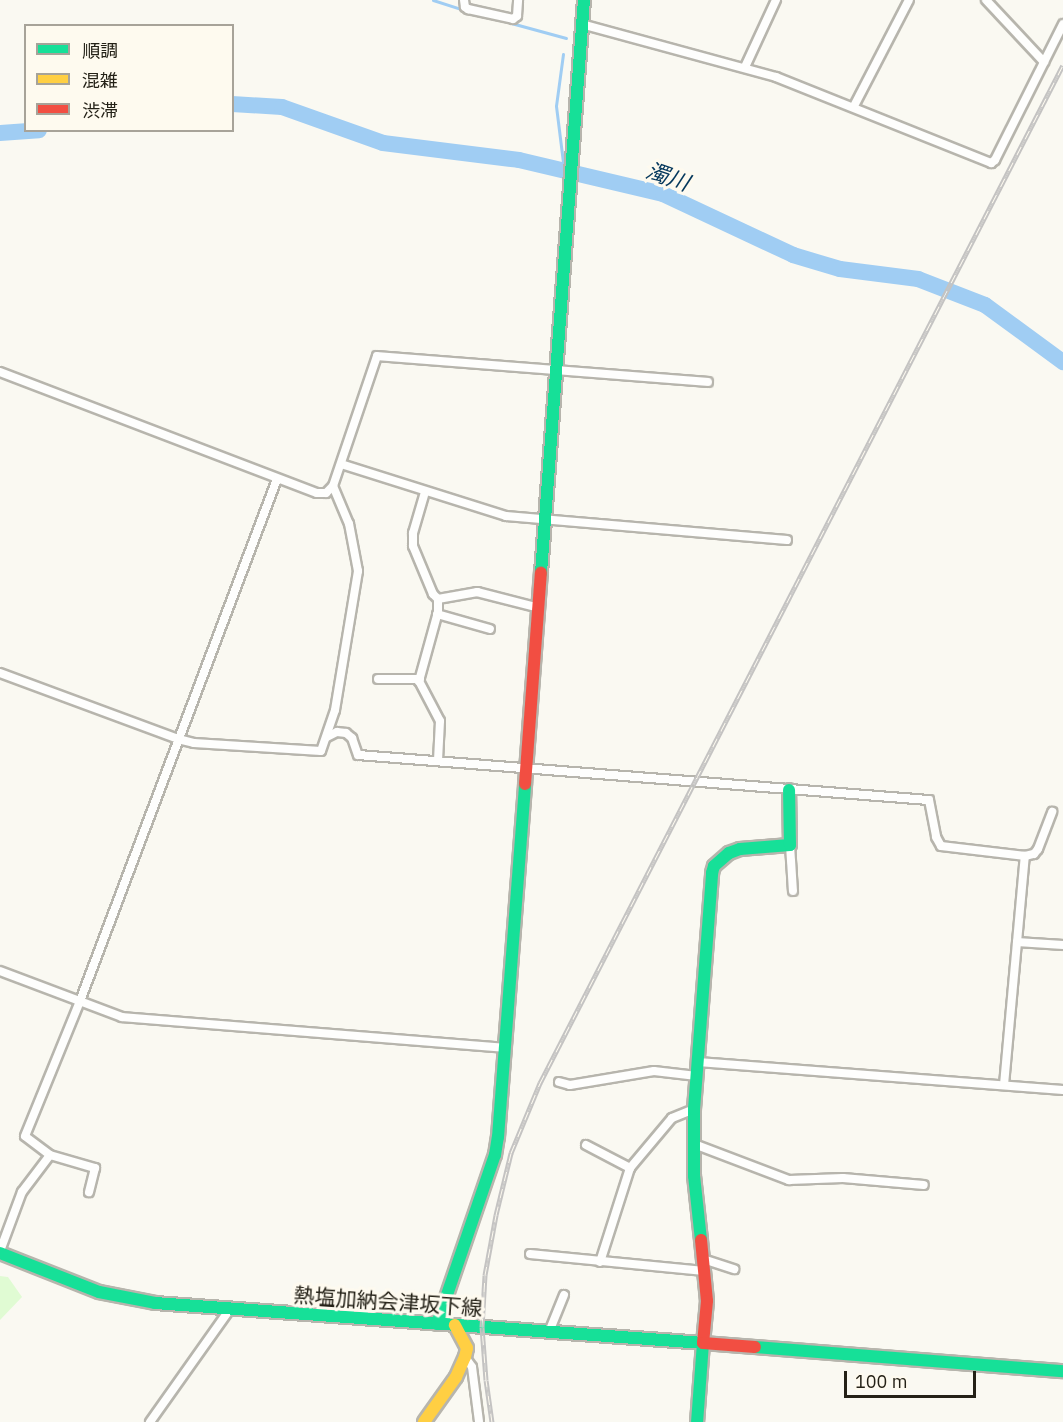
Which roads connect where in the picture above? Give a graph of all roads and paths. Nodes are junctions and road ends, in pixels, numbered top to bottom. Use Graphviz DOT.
graph roads {
  1 [pos="464,0"];
  2 [pos="518,0"];
  3 [pos="584,0"];
  4 [pos="776,0"];
  5 [pos="909,0"];
  6 [pos="986,0"];
  7 [pos="581,24"];
  8 [pos="1063,24"];
  9 [pos="1044,62"];
  10 [pos="745,67"];
  11 [pos="854,106"];
  12 [pos="0,372"];
  13 [pos="557,372"];
  14 [pos="708,382"];
  15 [pos="341,464"];
  16 [pos="277,479"];
  17 [pos="333,486"];
  18 [pos="425,492"];
  19 [pos="546,518"];
  20 [pos="787,540"];
  21 [pos="438,599"];
  22 [pos="540,608"];
  23 [pos="437,615"];
  24 [pos="489,629"];
  25 [pos="0,673"];
  26 [pos="378,679"];
  27 [pos="420,679"];
  28 [pos="327,737"];
  29 [pos="178,739"];
  30 [pos="438,761"];
  31 [pos="527,769"];
  32 [pos="789,790"];
  33 [pos="1052,812"];
  34 [pos="789,845"];
  35 [pos="1025,856"];
  36 [pos="793,891"];
  37 [pos="1017,942"];
  38 [pos="1063,945"];
  39 [pos="0,971"];
  40 [pos="80,1000"];
  41 [pos="506,1048"];
  42 [pos="698,1062"];
  43 [pos="697,1076"];
  44 [pos="559,1082"];
  45 [pos="1004,1085"];
  46 [pos="1063,1090"];
  47 [pos="694,1109"];
  48 [pos="694,1144"];
  49 [pos="586,1145"];
  50 [pos="50,1155"];
  51 [pos="630,1168"];
  52 [pos="924,1185"];
  53 [pos="89,1192"];
  54 [pos="0,1252"];
  55 [pos="530,1254"];
  56 [pos="600,1262"];
  57 [pos="704,1265"];
  58 [pos="734,1269"];
  59 [pos="564,1295"];
  60 [pos="230,1308"];
  61 [pos="437,1324"];
  62 [pos="455,1325"];
  63 [pos="549,1332"];
  64 [pos="703,1343"];
  65 [pos="465,1357"];
  66 [pos="1063,1371"];
  67 [pos="150,1422"];
  68 [pos="424,1422"];
  69 [pos="479,1422"];
  70 [pos="697,1422"];
  1 -- 2 [label="street"];
  3 -- 7 [label="street"];
  4 -- 10 [label="street"];
  5 -- 11 [label="street"];
  6 -- 9 [label="street"];
  7 -- 10 [label="street"];
  7 -- 13 [label="street"];
  8 -- 9 [label="street"];
  9 -- 11 [label="street"];
  10 -- 11 [label="street"];
  12 -- 16 [label="street"];
  13 -- 14 [label="street"];
  13 -- 15 [label="street"];
  13 -- 19 [label="street"];
  15 -- 17 [label="street"];
  15 -- 18 [label="street"];
  16 -- 17 [label="street"];
  16 -- 29 [label="street"];
  17 -- 28 [label="street"];
  18 -- 19 [label="street"];
  18 -- 21 [label="street"];
  19 -- 20 [label="street"];
  19 -- 22 [label="street"];
  21 -- 22 [label="street"];
  21 -- 23 [label="street"];
  22 -- 31 [label="street"];
  23 -- 24 [label="street"];
  23 -- 27 [label="street"];
  25 -- 29 [label="street"];
  26 -- 27 [label="street"];
  27 -- 30 [label="street"];
  28 -- 29 [label="street"];
  28 -- 30 [label="street"];
  29 -- 40 [label="street"];
  30 -- 31 [label="street"];
  31 -- 32 [label="street"];
  31 -- 41 [label="street"];
  32 -- 34 [label="street"];
  32 -- 35 [label="street"];
  33 -- 35 [label="street"];
  34 -- 36 [label="street"];
  34 -- 42 [label="street"];
  35 -- 37 [label="street"];
  37 -- 38 [label="street"];
  37 -- 45 [label="street"];
  39 -- 40 [label="street"];
  40 -- 41 [label="street"];
  40 -- 50 [label="street"];
  41 -- 61 [label="street"];
  42 -- 43 [label="street"];
  42 -- 45 [label="street"];
  43 -- 44 [label="street"];
  43 -- 47 [label="street"];
  45 -- 46 [label="street"];
  47 -- 48 [label="street"];
  47 -- 51 [label="street"];
  48 -- 52 [label="street"];
  48 -- 57 [label="street"];
  49 -- 51 [label="street"];
  50 -- 53 [label="street"];
  50 -- 54 [label="street"];
  51 -- 56 [label="street"];
  54 -- 60 [label="street, 熱塩加納会津坂下線"];
  55 -- 56 [label="street"];
  56 -- 57 [label="street"];
  57 -- 58 [label="street"];
  57 -- 64 [label="street"];
  59 -- 63 [label="street"];
  60 -- 61 [label="street, 熱塩加納会津坂下線"];
  60 -- 67 [label="street"];
  61 -- 62 [label="street, 熱塩加納会津坂下線"];
  62 -- 63 [label="street, 熱塩加納会津坂下線"];
  62 -- 65 [label="street"];
  63 -- 64 [label="street, 熱塩加納会津坂下線"];
  64 -- 66 [label="street, 熱塩加納会津坂下線"];
  64 -- 70 [label="street"];
  65 -- 68 [label="street"];
  65 -- 69 [label="street"];
}
